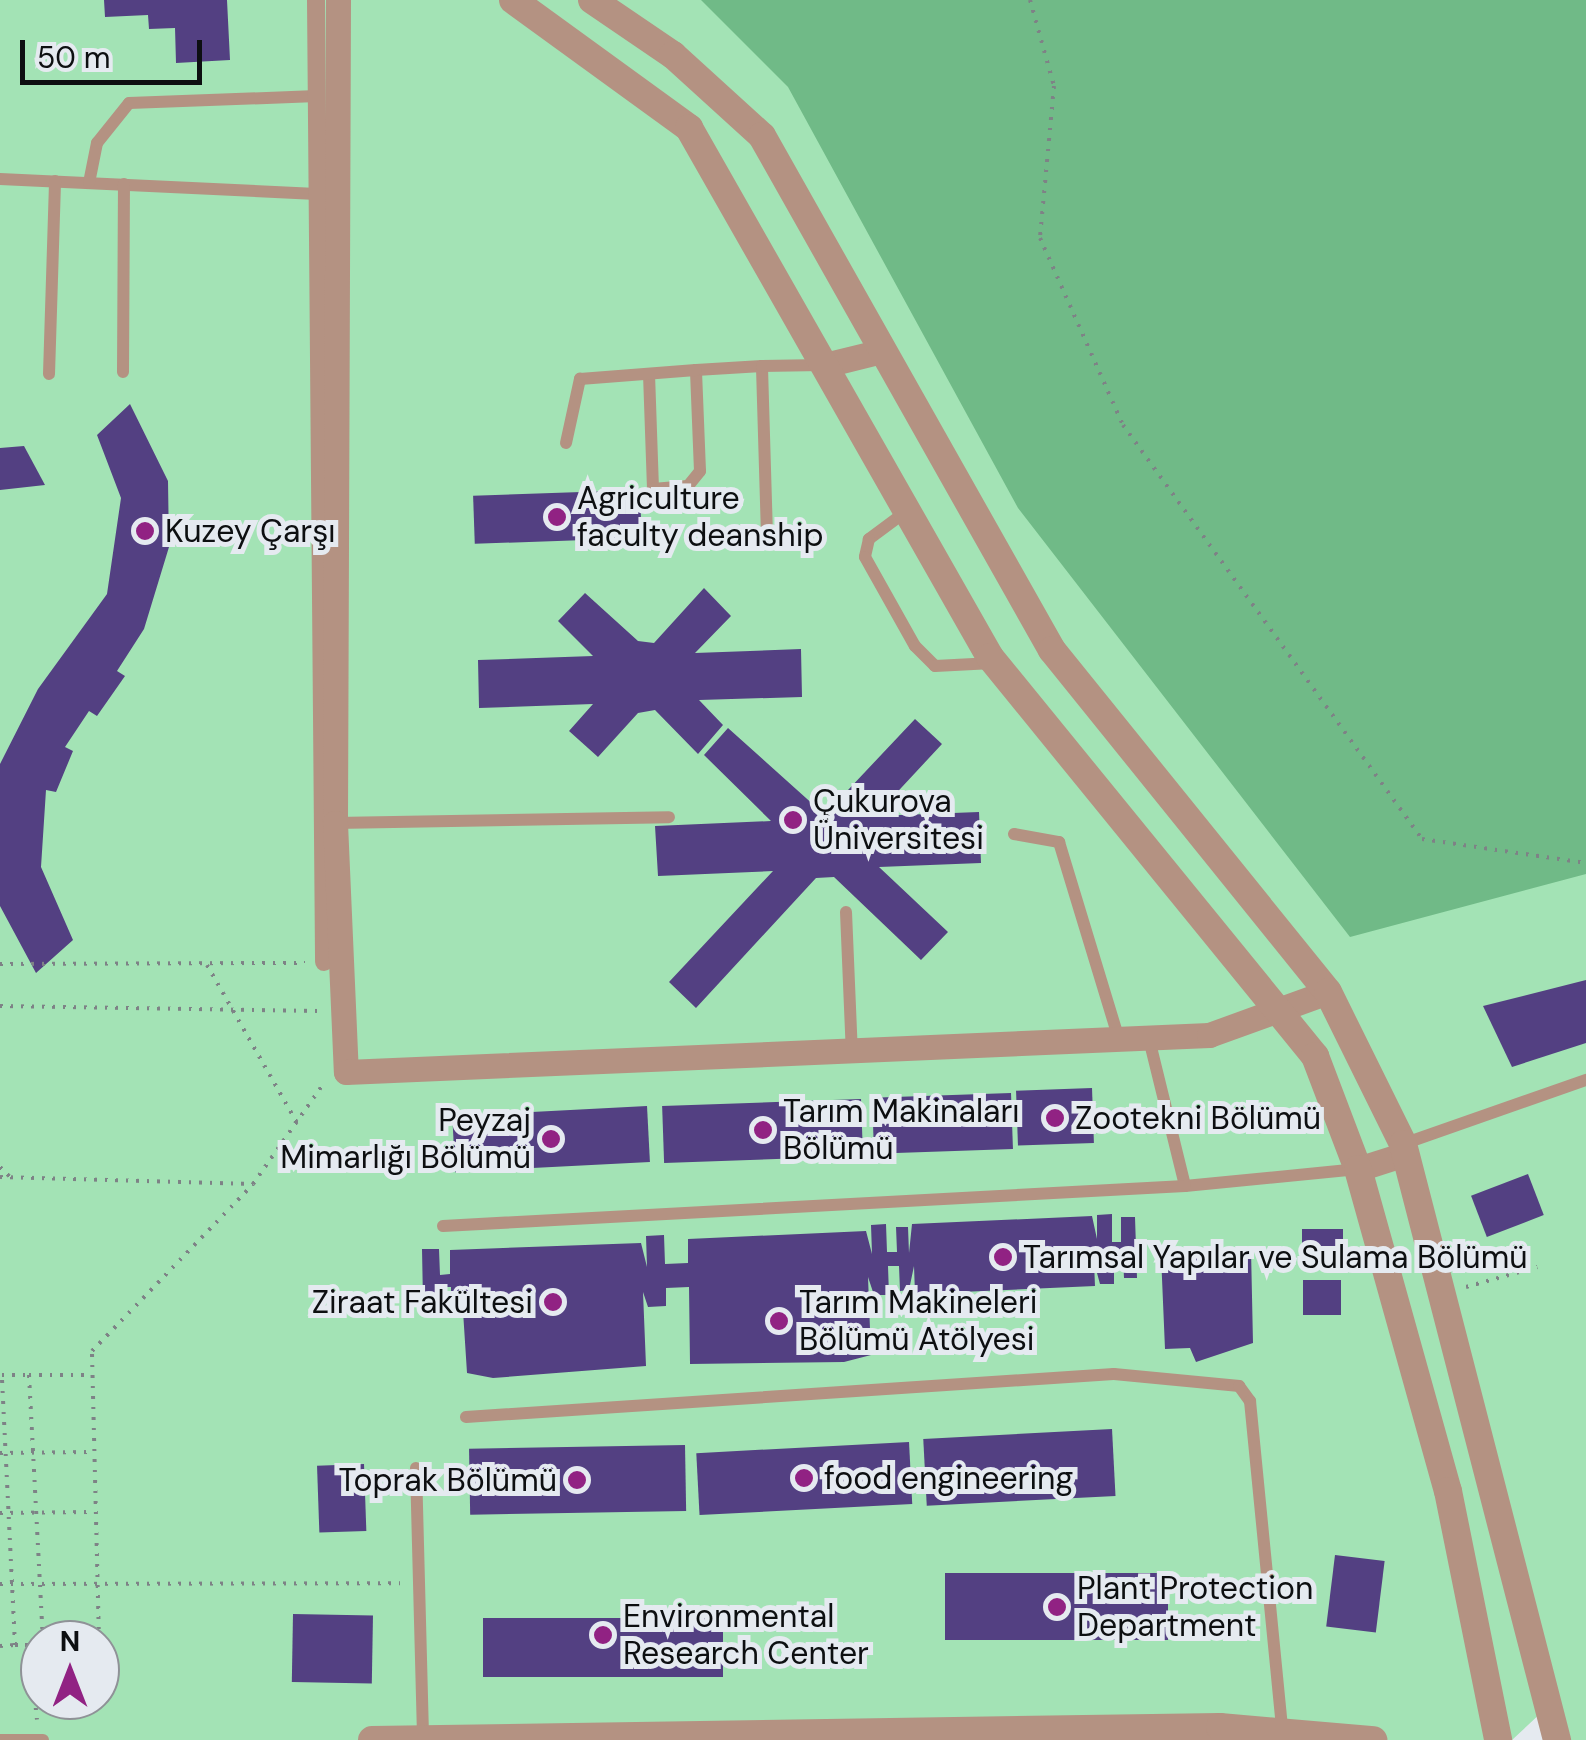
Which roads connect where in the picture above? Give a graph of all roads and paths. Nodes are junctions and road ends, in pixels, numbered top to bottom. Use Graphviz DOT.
graph roads {
  1 [pos="333,0"];
  2 [pos="513,0"];
  3 [pos="592,0"];
  4 [pos="1030,0"];
  5 [pos="317,96"];
  6 [pos="0,179"];
  7 [pos="55,181"];
  8 [pos="90,183"];
  9 [pos="124,184"];
  10 [pos="317,194"];
  11 [pos="882,351"];
  12 [pos="824,365"];
  13 [pos="762,366"];
  14 [pos="696,370"];
  15 [pos="122,372"];
  16 [pos="49,374"];
  17 [pos="649,374"];
  18 [pos="566,443"];
  19 [pos="904,513"];
  20 [pos="766,536"];
  21 [pos="994,662"];
  22 [pos="669,817"];
  23 [pos="335,823"];
  24 [pos="1014,834"];
  25 [pos="1586,863"];
  26 [pos="846,912"];
  27 [pos="324,962"];
  28 [pos="206,963"];
  29 [pos="0,964"];
  30 [pos="1328,992"];
  31 [pos="0,1006"];
  32 [pos="230,1006"];
  33 [pos="324,1011"];
  34 [pos="1280,1015"];
  35 [pos="1149,1039"];
  36 [pos="1120,1040"];
  37 [pos="852,1052"];
  38 [pos="1586,1080"];
  39 [pos="325,1081"];
  40 [pos="298,1126"];
  41 [pos="1404,1149"];
  42 [pos="0,1167"];
  43 [pos="1358,1169"];
  44 [pos="0,1177"];
  45 [pos="10,1177"];
  46 [pos="253,1184"];
  47 [pos="1185,1186"];
  48 [pos="442,1226"];
  49 [pos="1536,1267"];
  50 [pos="1437,1295"];
  51 [pos="1,1375"];
  52 [pos="29,1375"];
  53 [pos="86,1375"];
  54 [pos="466,1417"];
  55 [pos="90,1452"];
  56 [pos="3,1453"];
  57 [pos="34,1453"];
  58 [pos="416,1468"];
  59 [pos="9,1512"];
  60 [pos="37,1512"];
  61 [pos="92,1512"];
  62 [pos="0,1513"];
  63 [pos="96,1582"];
  64 [pos="419,1583"];
  65 [pos="0,1584"];
  66 [pos="12,1584"];
  67 [pos="40,1584"];
  68 [pos="41,1620"];
  69 [pos="98,1620"];
  70 [pos="15,1645"];
  71 [pos="20,1645"];
  72 [pos="0,1646"];
  73 [pos="1282,1728"];
  74 [pos="422,1739"];
  75 [pos="0,1740"];
  76 [pos="41,1740"];
  77 [pos="372,1740"];
  78 [pos="1373,1740"];
  79 [pos="1498,1740"];
  80 [pos="1557,1740"];
  1 -- 5 [label="street"];
  1 -- 23 [label="street"];
  2 -- 12 [label="street"];
  3 -- 11 [label="street"];
  4 -- 25 [label="path"];
  5 -- 8 [label="lane"];
  5 -- 10 [label="street"];
  6 -- 7 [label="lane"];
  7 -- 8 [label="lane"];
  7 -- 16 [label="lane"];
  8 -- 9 [label="lane"];
  9 -- 10 [label="lane"];
  9 -- 15 [label="lane"];
  10 -- 27 [label="street"];
  11 -- 12 [label="street"];
  11 -- 30 [label="street"];
  12 -- 13 [label="lane"];
  12 -- 19 [label="street"];
  13 -- 14 [label="lane"];
  13 -- 20 [label="lane"];
  14 -- 17 [label="lane"];
  14 -- 17 [label="lane"];
  17 -- 18 [label="lane"];
  19 -- 21 [label="street"];
  19 -- 21 [label="lane"];
  21 -- 34 [label="street"];
  22 -- 23 [label="lane"];
  23 -- 37 [label="street"];
  24 -- 36 [label="lane"];
  26 -- 37 [label="lane"];
  27 -- 28 [label="path"];
  28 -- 29 [label="path"];
  28 -- 32 [label="path"];
  30 -- 34 [label="street"];
  30 -- 41 [label="street"];
  31 -- 32 [label="path"];
  32 -- 33 [label="path"];
  32 -- 40 [label="path"];
  34 -- 35 [label="street"];
  34 -- 43 [label="street"];
  35 -- 36 [label="street"];
  35 -- 47 [label="lane"];
  36 -- 37 [label="street"];
  38 -- 41 [label="lane"];
  39 -- 40 [label="path"];
  40 -- 46 [label="path"];
  41 -- 43 [label="street"];
  41 -- 50 [label="street"];
  42 -- 45 [label="path"];
  43 -- 47 [label="lane"];
  43 -- 79 [label="street"];
  44 -- 45 [label="path"];
  45 -- 46 [label="path"];
  46 -- 53 [label="path"];
  47 -- 48 [label="lane"];
  49 -- 50 [label="path"];
  50 -- 80 [label="street"];
  51 -- 52 [label="path"];
  51 -- 56 [label="path"];
  52 -- 53 [label="path"];
  52 -- 57 [label="path"];
  53 -- 55 [label="path"];
  54 -- 73 [label="lane"];
  55 -- 57 [label="path"];
  55 -- 61 [label="path"];
  56 -- 57 [label="path"];
  56 -- 59 [label="path"];
  57 -- 60 [label="path"];
  58 -- 64 [label="lane"];
  59 -- 60 [label="path"];
  59 -- 62 [label="path"];
  59 -- 66 [label="path"];
  60 -- 61 [label="path"];
  60 -- 67 [label="path"];
  61 -- 63 [label="path"];
  63 -- 64 [label="path"];
  63 -- 67 [label="path"];
  63 -- 69 [label="path"];
  64 -- 74 [label="lane"];
  65 -- 66 [label="path"];
  66 -- 67 [label="path"];
  66 -- 70 [label="path"];
  67 -- 68 [label="path"];
  70 -- 71 [label="path"];
  70 -- 72 [label="path"];
  73 -- 74 [label="street"];
  73 -- 78 [label="street"];
  74 -- 77 [label="street"];
  75 -- 76 [label="lane"];
}
